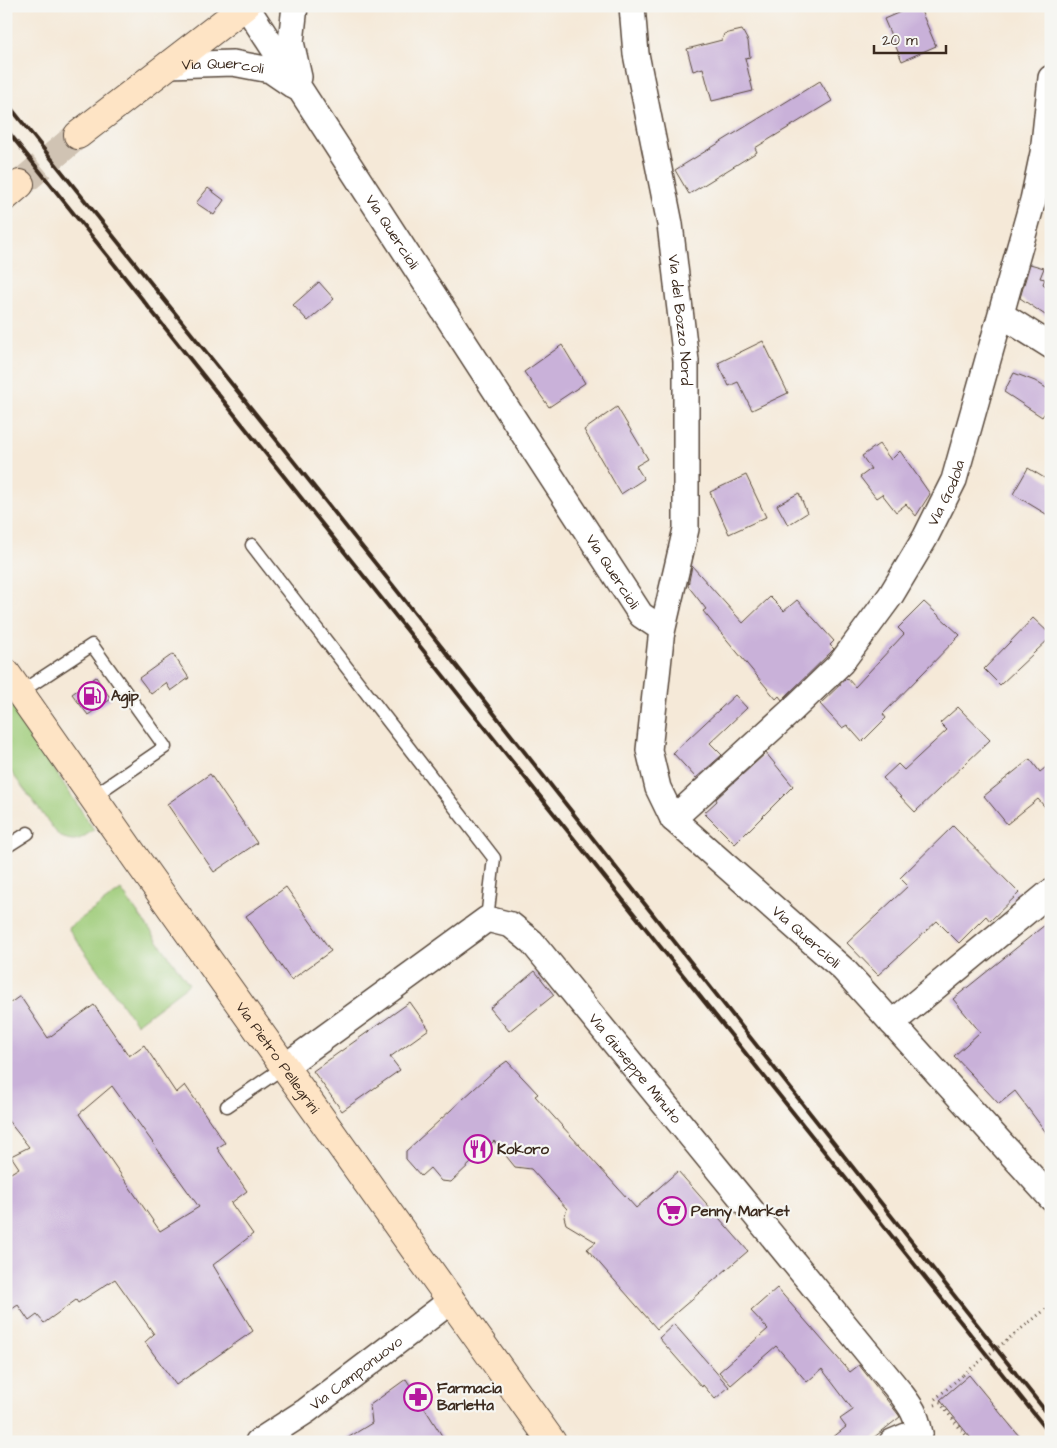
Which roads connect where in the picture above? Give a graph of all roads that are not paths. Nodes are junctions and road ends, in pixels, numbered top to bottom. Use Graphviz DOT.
graph roads {
  1 [pos="245,6"];
  2 [pos="295,6"];
  3 [pos="632,6"];
  4 [pos="168,65"];
  5 [pos="1051,78"];
  6 [pos="302,91"];
  7 [pos="78,136"];
  8 [pos="1002,315"];
  9 [pos="1051,346"];
  10 [pos="252,545"];
  11 [pos="662,632"];
  12 [pos="13,683"];
  13 [pos="92,797"];
  14 [pos="673,819"];
  15 [pos="28,833"];
  16 [pos="6,847"];
  17 [pos="1049,893"];
  18 [pos="487,919"];
  19 [pos="892,1023"];
  20 [pos="284,1066"];
  21 [pos="227,1106"];
  22 [pos="1051,1198"];
  23 [pos="452,1300"];
  24 [pos="923,1438"];
  25 [pos="258,1442"];
  26 [pos="552,1442"];
  27 [pos="892,1442"];
  1 -- 4 [label="main road"];
  1 -- 6 [label="street, Via Quercioli"];
  2 -- 6 [label="street, Via Quercioli"];
  3 -- 11 [label="street, Via del Bozzo Nord"];
  4 -- 6 [label="street, Via Quercoli"];
  4 -- 7 [label="main road"];
  5 -- 8 [label="street, Via Godola"];
  6 -- 11 [label="street, Via Quercioli"];
  8 -- 9 [label="street"];
  8 -- 14 [label="street, Via Godola"];
  10 -- 18 [label="lane"];
  11 -- 14 [label="street, Via Quercioli"];
  12 -- 13 [label="main road, Via Pietro Pellegrini"];
  12 -- 13 [label="lane"];
  13 -- 20 [label="main road, Via Pietro Pellegrini"];
  14 -- 19 [label="street, Via Quercioli"];
  15 -- 16 [label="lane"];
  17 -- 19 [label="street"];
  18 -- 20 [label="street"];
  18 -- 24 [label="street, Via Giuseppe Minuto"];
  19 -- 22 [label="street, Via Quercioli"];
  20 -- 21 [label="lane"];
  20 -- 23 [label="main road, Via Pietro Pellegrini"];
  23 -- 25 [label="street, Via Camponuovo"];
  23 -- 26 [label="main road, Via Pietro Pellegrini"];
  24 -- 27 [label="street"];
}
